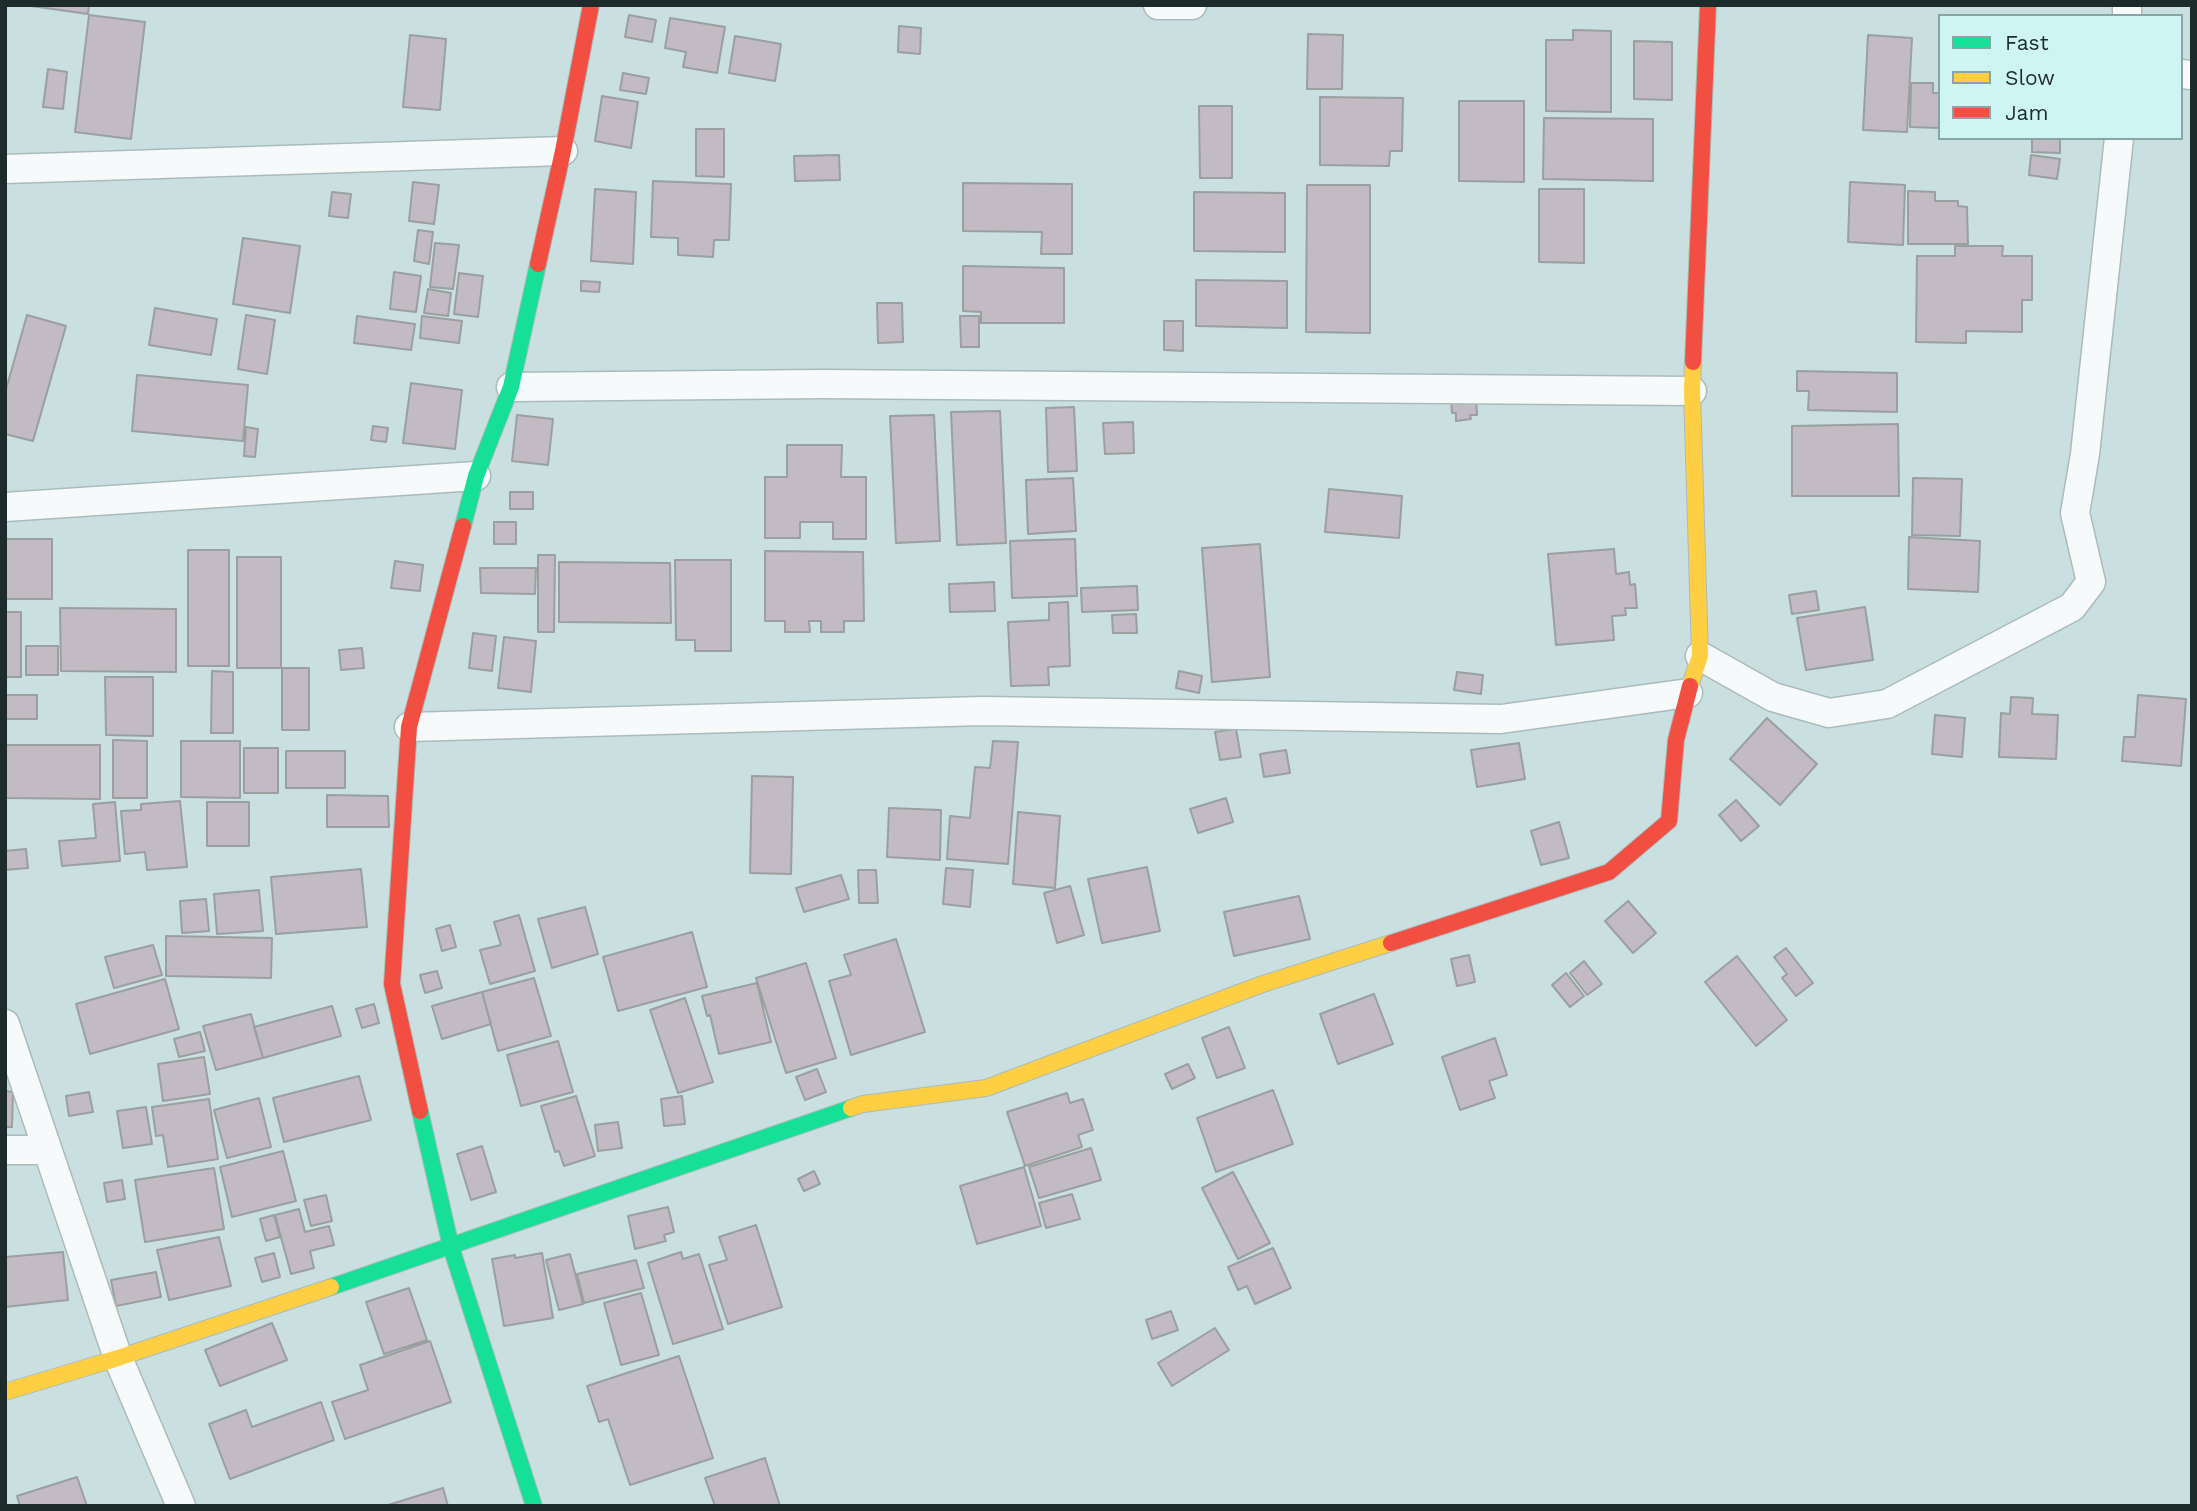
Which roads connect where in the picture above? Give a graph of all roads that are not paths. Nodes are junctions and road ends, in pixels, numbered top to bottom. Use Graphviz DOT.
graph roads {
  1 [pos="591,5"];
  2 [pos="1158,5"];
  3 [pos="1192,5"];
  4 [pos="1709,5"];
  5 [pos="2119,140"];
  6 [pos="563,151"];
  7 [pos="5,169"];
  8 [pos="511,387"];
  9 [pos="1692,391"];
  10 [pos="476,477"];
  11 [pos="5,507"];
  12 [pos="1700,656"];
  13 [pos="1688,693"];
  14 [pos="409,727"];
  15 [pos="5,1024"];
  16 [pos="5,1150"];
  17 [pos="46,1150"];
  18 [pos="451,1247"];
  19 [pos="118,1358"];
  20 [pos="5,1392"];
  21 [pos="181,1506"];
  22 [pos="534,1506"];
  1 -- 6 [label="street"];
  2 -- 3 [label="street"];
  4 -- 9 [label="street"];
  5 -- 12 [label="street"];
  6 -- 7 [label="street"];
  6 -- 8 [label="street"];
  8 -- 9 [label="street"];
  8 -- 10 [label="street"];
  9 -- 12 [label="street"];
  10 -- 11 [label="street"];
  10 -- 14 [label="street"];
  12 -- 13 [label="street"];
  13 -- 14 [label="street"];
  13 -- 18 [label="street"];
  14 -- 18 [label="street"];
  15 -- 17 [label="street"];
  16 -- 17 [label="street"];
  17 -- 19 [label="street"];
  18 -- 19 [label="street"];
  18 -- 22 [label="street"];
  19 -- 20 [label="street"];
  19 -- 21 [label="street"];
}
